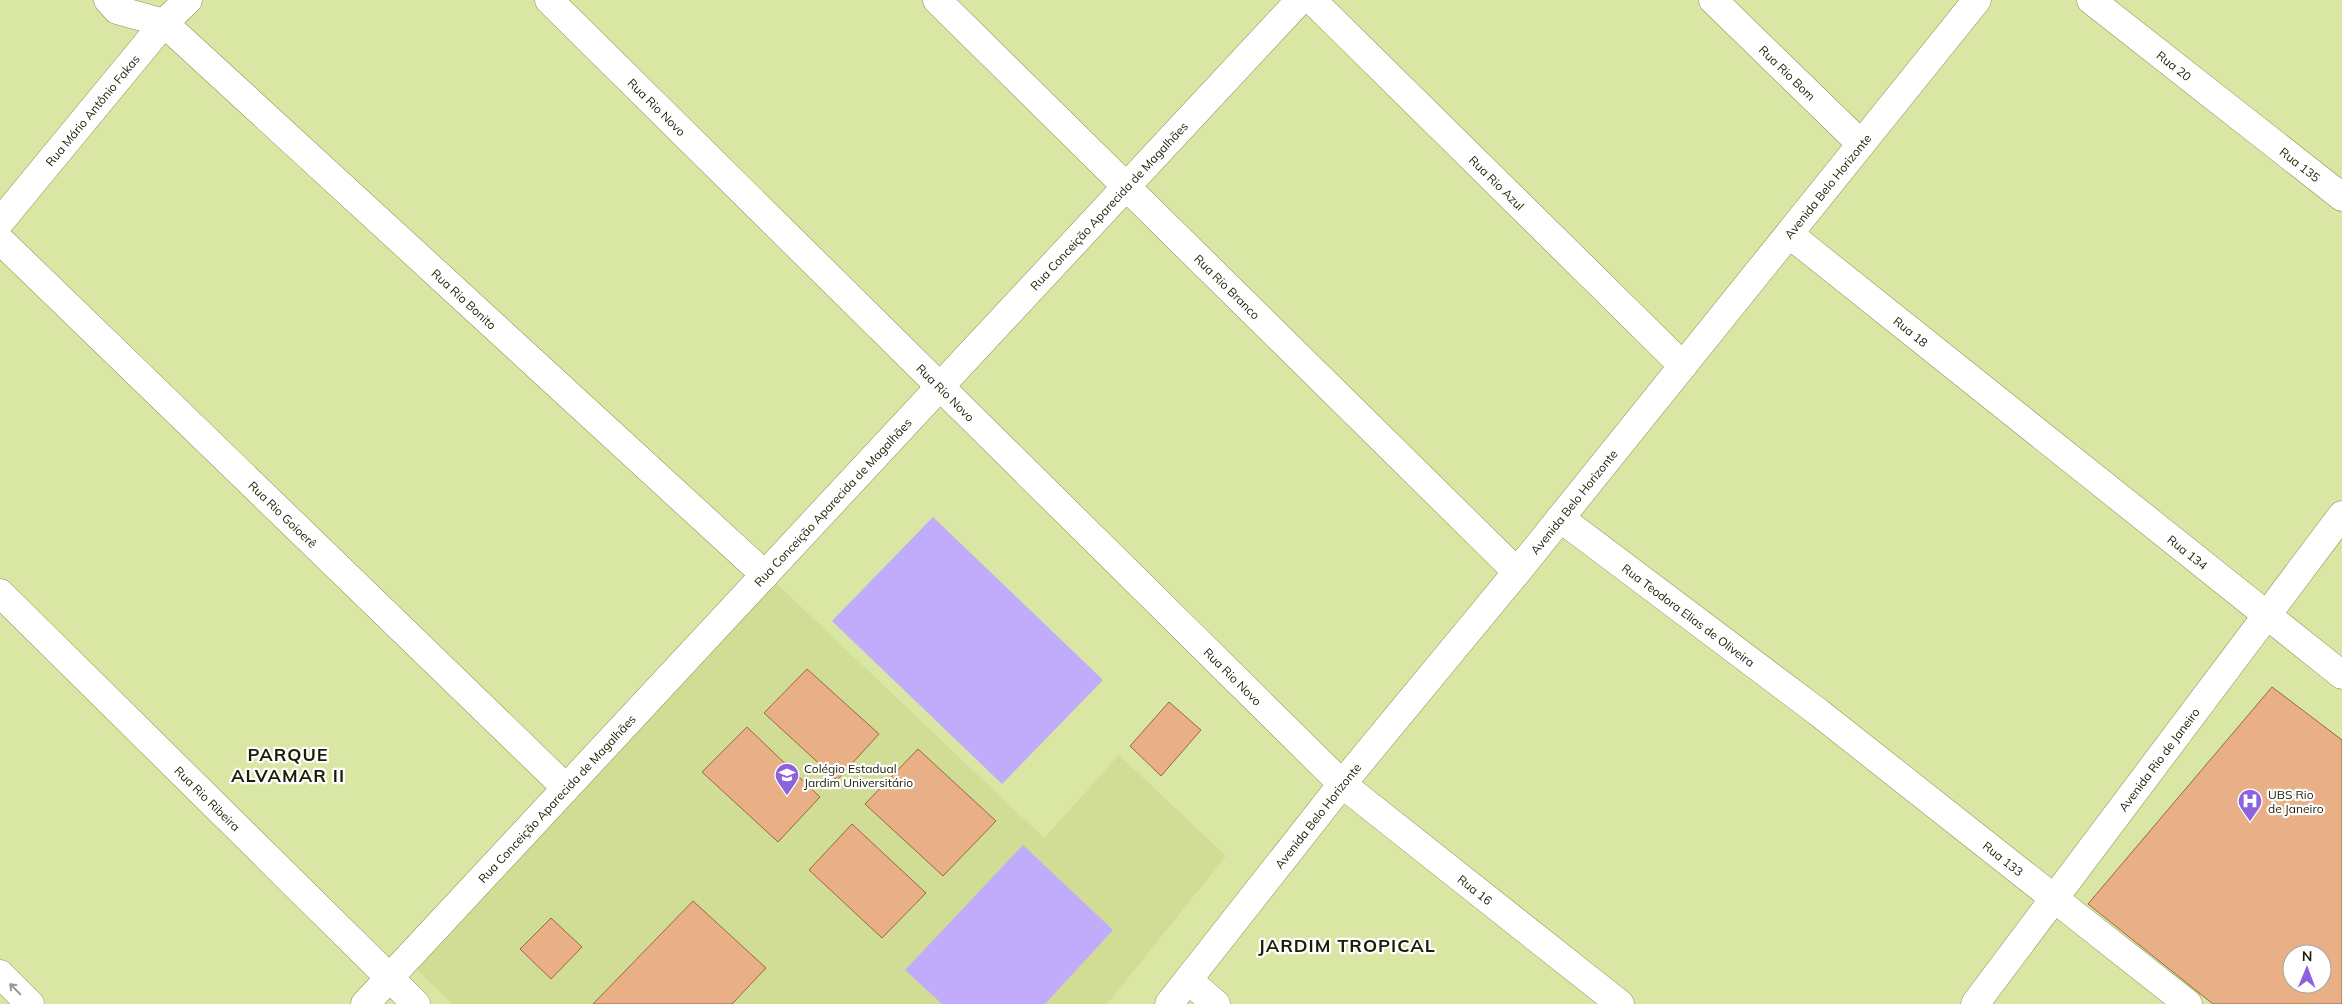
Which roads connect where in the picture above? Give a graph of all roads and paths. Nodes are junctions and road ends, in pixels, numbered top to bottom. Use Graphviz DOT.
graph roads {
  1 [pos="108,0"];
  2 [pos="188,0"];
  3 [pos="549,0"];
  4 [pos="937,0"];
  5 [pos="1300,0"];
  6 [pos="1312,0"];
  7 [pos="1713,0"];
  8 [pos="1977,0"];
  9 [pos="2091,0"];
  10 [pos="164,23"];
  11 [pos="2259,130"];
  12 [pos="1861,144"];
  13 [pos="1127,186"];
  14 [pos="2342,197"];
  15 [pos="0,222"];
  16 [pos="1789,234"];
  17 [pos="0,240"];
  18 [pos="1683,366"];
  19 [pos="939,387"];
  20 [pos="2034,429"];
  21 [pos="2342,515"];
  22 [pos="1560,518"];
  23 [pos="1517,572"];
  24 [pos="765,575"];
  25 [pos="0,593"];
  26 [pos="2267,614"];
  27 [pos="2342,675"];
  28 [pos="1818,712"];
  29 [pos="1342,784"];
  30 [pos="566,788"];
  31 [pos="2054,899"];
  32 [pos="0,974"];
  33 [pos="390,979"];
  34 [pos="1188,980"];
  35 [pos="1615,1000"];
  36 [pos="30,1004"];
  37 [pos="365,1004"];
  38 [pos="416,1004"];
  39 [pos="1169,1004"];
  40 [pos="1216,1004"];
  41 [pos="1975,1004"];
  42 [pos="2188,1004"];
  1 -- 10 [label="street"];
  2 -- 10 [label="street, Rua Mário Antônio Fakas"];
  3 -- 19 [label="street, Rua Rio Novo"];
  4 -- 13 [label="street, Rua Rio Branco"];
  5 -- 13 [label="street, Rua Conceição Aparecida de Magalhães"];
  6 -- 18 [label="street, Rua Rio Azul"];
  7 -- 12 [label="street, Rua Rio Bom"];
  8 -- 12 [label="street, Avenida Belo Horizonte"];
  9 -- 11 [label="street, Rua 20"];
  10 -- 15 [label="street, Rua Mário Antônio Fakas"];
  10 -- 24 [label="street, Rua Rio Bonito"];
  11 -- 14 [label="street, Rua 135"];
  12 -- 16 [label="street, Avenida Belo Horizonte"];
  13 -- 19 [label="street, Rua Conceição Aparecida de Magalhães"];
  13 -- 23 [label="street, Rua Rio Branco"];
  16 -- 18 [label="street, Avenida Belo Horizonte"];
  16 -- 20 [label="street, Rua 18"];
  17 -- 30 [label="street, Rua Rio Goioerê"];
  18 -- 22 [label="street, Avenida Belo Horizonte"];
  19 -- 24 [label="street, Rua Conceição Aparecida de Magalhães"];
  19 -- 29 [label="street, Rua Rio Novo"];
  20 -- 26 [label="street, Rua 134"];
  21 -- 26 [label="street, Avenida Rio de Janeiro"];
  22 -- 23 [label="street, Avenida Belo Horizonte"];
  22 -- 28 [label="street, Rua Teodora Elias de Oliveira"];
  23 -- 29 [label="street, Avenida Belo Horizonte"];
  24 -- 30 [label="street, Rua Conceição Aparecida de Magalhães"];
  25 -- 33 [label="street, Rua Rio Ribeira"];
  26 -- 27 [label="street, Rua 134"];
  26 -- 31 [label="street, Avenida Rio de Janeiro"];
  28 -- 31 [label="street, Rua 133"];
  29 -- 34 [label="street, Avenida Belo Horizonte"];
  29 -- 35 [label="street, Rua 16"];
  30 -- 33 [label="street, Rua Conceição Aparecida de Magalhães"];
  31 -- 41 [label="street, Avenida Rio de Janeiro"];
  31 -- 42 [label="street, Rua 133"];
  36 -- 32 [label="street, one-way"];
  33 -- 37 [label="street, Rua Conceição Aparecida de Magalhães"];
  33 -- 38 [label="street, Rua Rio Ribeira"];
  34 -- 39 [label="street, Avenida Belo Horizonte"];
  34 -- 40 [label="street"];
}
